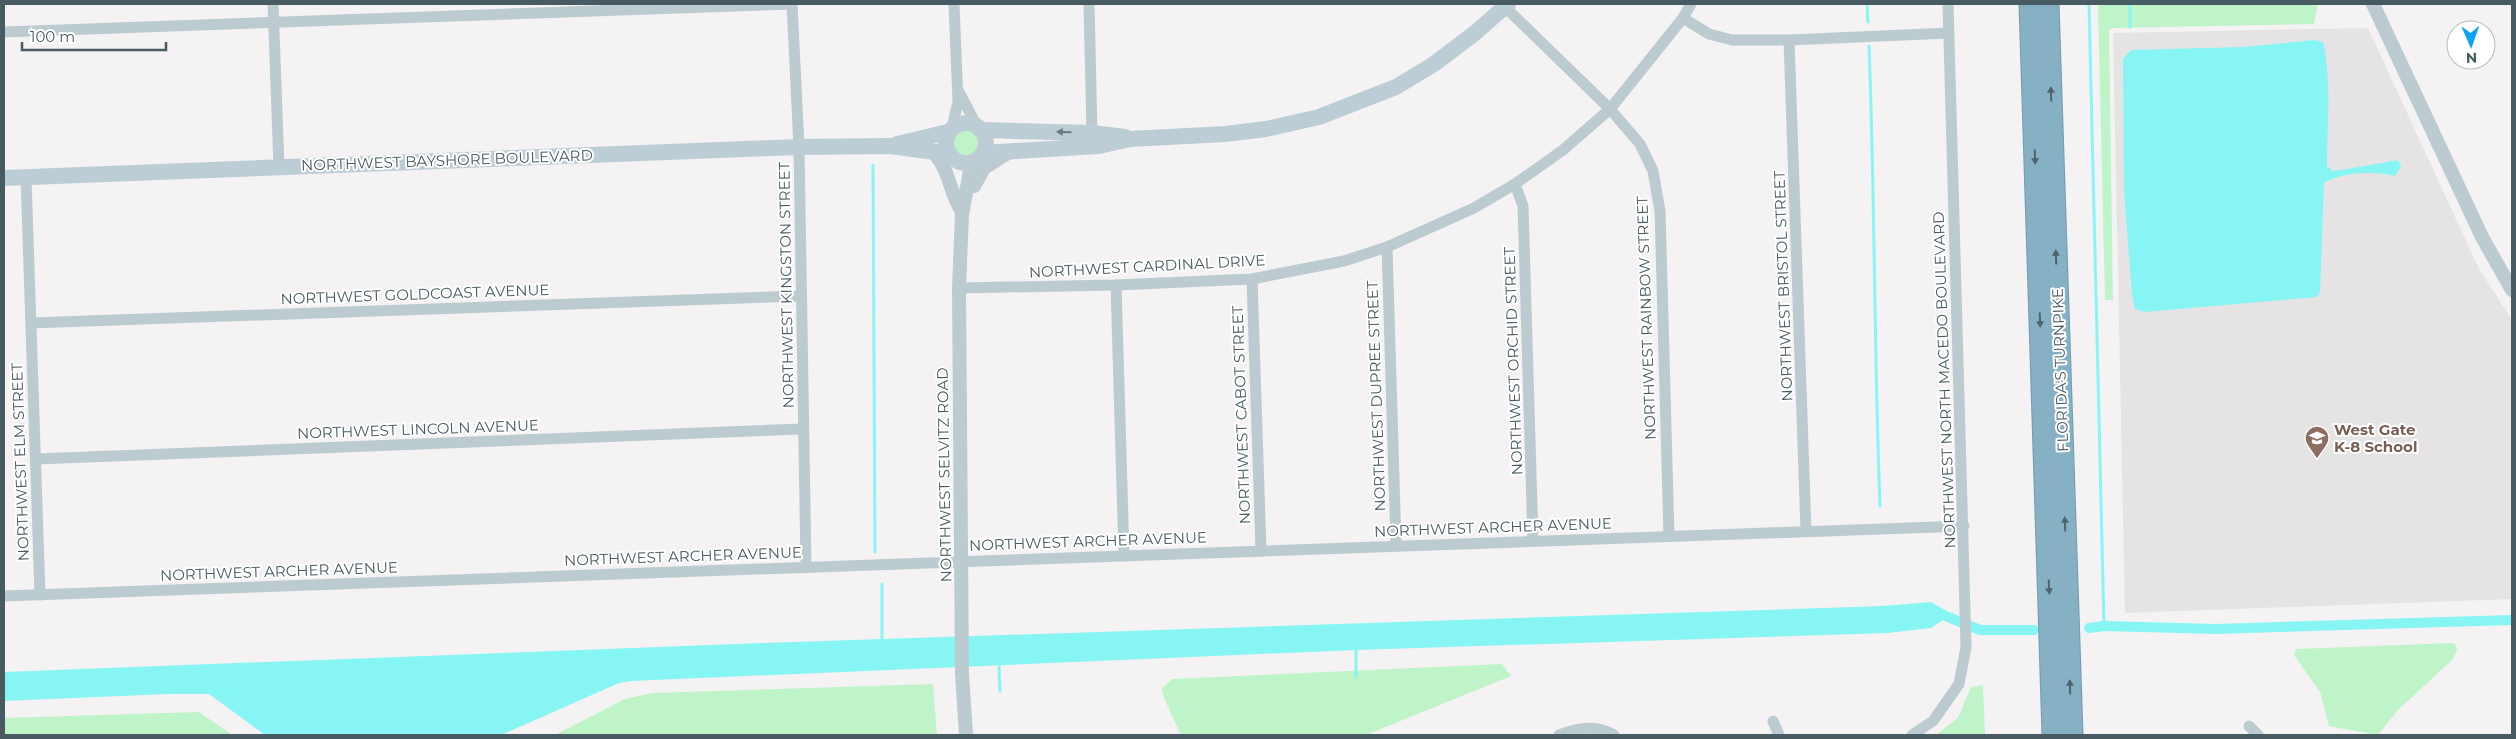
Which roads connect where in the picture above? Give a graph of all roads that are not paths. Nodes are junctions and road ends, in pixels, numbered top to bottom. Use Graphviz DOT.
graph roads {
  1 [pos="273,4"];
  2 [pos="791,4"];
  3 [pos="954,4"];
  4 [pos="1089,4"];
  5 [pos="1691,4"];
  6 [pos="1948,4"];
  7 [pos="2030,4"];
  8 [pos="2048,4"];
  9 [pos="2373,4"];
  10 [pos="1506,5"];
  11 [pos="1683,18"];
  12 [pos="274,23"];
  13 [pos="4,32"];
  14 [pos="1949,33"];
  15 [pos="1789,40"];
  16 [pos="958,88"];
  17 [pos="1610,109"];
  18 [pos="979,128"];
  19 [pos="950,130"];
  20 [pos="1092,133"];
  21 [pos="1130,139"];
  22 [pos="890,146"];
  23 [pos="799,147"];
  24 [pos="1009,151"];
  25 [pos="945,155"];
  26 [pos="980,156"];
  27 [pos="278,167"];
  28 [pos="4,178"];
  29 [pos="26,178"];
  30 [pos="1515,184"];
  31 [pos="962,211"];
  32 [pos="1387,247"];
  33 [pos="1252,278"];
  34 [pos="1116,285"];
  35 [pos="959,288"];
  36 [pos="2512,290"];
  37 [pos="801,296"];
  38 [pos="31,323"];
  39 [pos="802,429"];
  40 [pos="36,459"];
  41 [pos="1964,526"];
  42 [pos="1806,531"];
  43 [pos="1669,536"];
  44 [pos="1533,540"];
  45 [pos="1396,545"];
  46 [pos="1261,550"];
  47 [pos="1124,555"];
  48 [pos="962,560"];
  49 [pos="806,566"];
  50 [pos="40,595"];
  51 [pos="4,596"];
  52 [pos="1773,721"];
  53 [pos="2249,726"];
  54 [pos="966,735"];
  55 [pos="1559,735"];
  56 [pos="1614,735"];
  57 [pos="1780,735"];
  58 [pos="1912,735"];
  59 [pos="2053,735"];
  60 [pos="2072,735"];
  61 [pos="2258,735"];
  1 -- 12 [label="street"];
  2 -- 12 [label="street"];
  2 -- 23 [label="street, NORTHWEST KINGSTON STREET"];
  3 -- 16 [label="street"];
  4 -- 20 [label="street"];
  5 -- 11 [label="street, NORTHWEST CARDINAL DRIVE"];
  6 -- 14 [label="street, NORTHWEST NORTH MACEDO BOULEVARD"];
  7 -- 59 [label="highway, FLORIDA'S TURNPIKE, one-way"];
  60 -- 8 [label="highway, FLORIDA'S TURNPIKE, one-way"];
  9 -- 36 [label="street"];
  10 -- 17 [label="street, NORTHWEST RAINBOW STREET"];
  10 -- 21 [label="main road"];
  11 -- 15 [label="street"];
  11 -- 17 [label="street, NORTHWEST CARDINAL DRIVE"];
  12 -- 13 [label="street"];
  12 -- 27 [label="street"];
  14 -- 15 [label="street"];
  14 -- 41 [label="street, NORTHWEST NORTH MACEDO BOULEVARD"];
  15 -- 42 [label="street, NORTHWEST BRISTOL STREET"];
  16 -- 18 [label="street"];
  16 -- 19 [label="street"];
  17 -- 30 [label="street, NORTHWEST CARDINAL DRIVE"];
  17 -- 43 [label="street, NORTHWEST RAINBOW STREET"];
  18 -- 19 [label="main road"];
  20 -- 18 [label="main road, one-way"];
  18 -- 26 [label="main road"];
  19 -- 22 [label="main road, NORTHWEST BAYSHORE BOULEVARD"];
  19 -- 25 [label="main road"];
  20 -- 21 [label="main road"];
  21 -- 24 [label="main road"];
  22 -- 23 [label="main road, NORTHWEST BAYSHORE BOULEVARD"];
  22 -- 25 [label="main road, NORTHWEST BAYSHORE BOULEVARD"];
  23 -- 27 [label="main road, NORTHWEST BAYSHORE BOULEVARD"];
  23 -- 37 [label="street, NORTHWEST KINGSTON STREET"];
  24 -- 26 [label="main road"];
  24 -- 31 [label="street"];
  25 -- 26 [label="main road"];
  25 -- 31 [label="street, NORTHWEST SELVITZ ROAD"];
  26 -- 31 [label="street, NORTHWEST SELVITZ ROAD"];
  27 -- 29 [label="main road, NORTHWEST BAYSHORE BOULEVARD"];
  28 -- 29 [label="main road, NORTHWEST BAYSHORE BOULEVARD"];
  29 -- 38 [label="street, NORTHWEST ELM STREET"];
  30 -- 32 [label="street, NORTHWEST CARDINAL DRIVE"];
  30 -- 44 [label="street, NORTHWEST ORCHID STREET"];
  31 -- 35 [label="street, NORTHWEST SELVITZ ROAD"];
  32 -- 33 [label="street, NORTHWEST CARDINAL DRIVE"];
  32 -- 45 [label="street, NORTHWEST DUPREE STREET"];
  33 -- 34 [label="street, NORTHWEST CARDINAL DRIVE"];
  33 -- 46 [label="street, NORTHWEST CABOT STREET"];
  34 -- 35 [label="street, NORTHWEST CARDINAL DRIVE"];
  34 -- 47 [label="street"];
  35 -- 48 [label="street, NORTHWEST SELVITZ ROAD"];
  37 -- 38 [label="street, NORTHWEST GOLDCOAST AVENUE"];
  37 -- 39 [label="street, NORTHWEST KINGSTON STREET"];
  38 -- 40 [label="street, NORTHWEST ELM STREET"];
  39 -- 40 [label="street, NORTHWEST LINCOLN AVENUE"];
  39 -- 49 [label="street, NORTHWEST KINGSTON STREET"];
  40 -- 50 [label="street, NORTHWEST ELM STREET"];
  41 -- 42 [label="street, NORTHWEST ARCHER AVENUE"];
  41 -- 58 [label="street, NORTHWEST NORTH MACEDO BOULEVARD"];
  42 -- 43 [label="street, NORTHWEST ARCHER AVENUE"];
  43 -- 44 [label="street, NORTHWEST ARCHER AVENUE"];
  44 -- 45 [label="street, NORTHWEST ARCHER AVENUE"];
  45 -- 46 [label="street, NORTHWEST ARCHER AVENUE"];
  46 -- 47 [label="street, NORTHWEST ARCHER AVENUE"];
  47 -- 48 [label="street, NORTHWEST ARCHER AVENUE"];
  48 -- 49 [label="street, NORTHWEST ARCHER AVENUE"];
  48 -- 54 [label="street, NORTHWEST SELVITZ ROAD"];
  49 -- 50 [label="street, NORTHWEST ARCHER AVENUE"];
  50 -- 51 [label="street, NORTHWEST ARCHER AVENUE"];
  52 -- 57 [label="street"];
  53 -- 61 [label="street"];
  55 -- 56 [label="street"];
}
